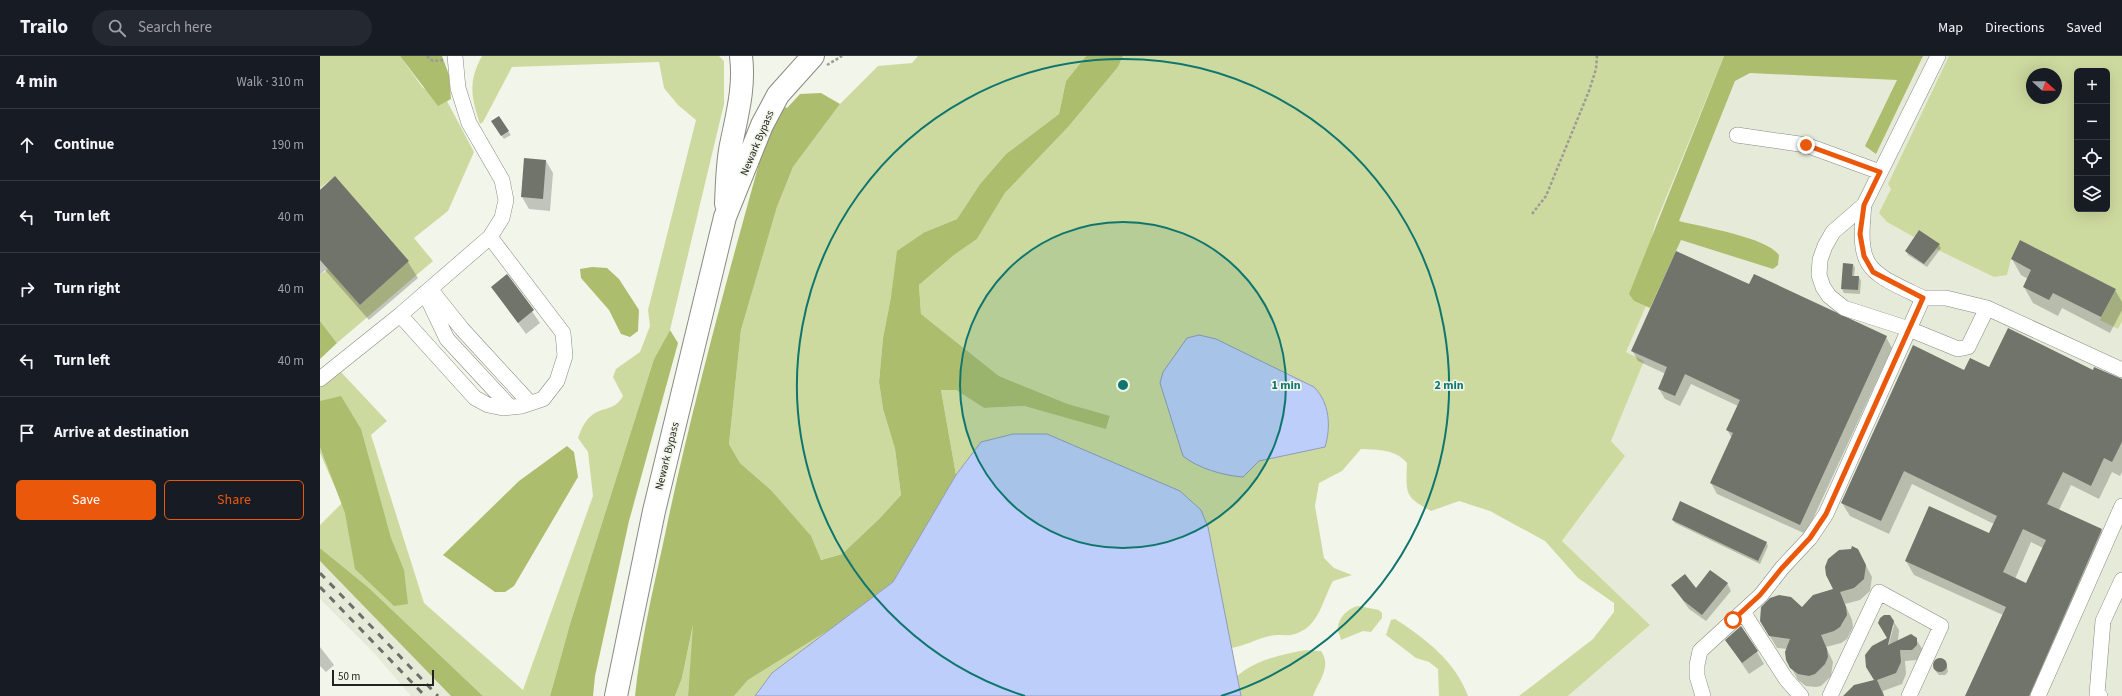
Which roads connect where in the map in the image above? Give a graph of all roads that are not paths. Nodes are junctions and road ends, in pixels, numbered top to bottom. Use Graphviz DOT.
graph roads {
  1 [pos="455,56"];
  2 [pos="741,56"];
  3 [pos="813,56"];
  4 [pos="1938,56"];
  5 [pos="1737,135"];
  6 [pos="1880,172"];
  7 [pos="1864,205"];
  8 [pos="725,217"];
  9 [pos="490,237"];
  10 [pos="428,291"];
  11 [pos="1923,298"];
  12 [pos="1987,308"];
  13 [pos="400,315"];
  14 [pos="1909,329"];
  15 [pos="2122,370"];
  16 [pos="320,379"];
  17 [pos="530,403"];
  18 [pos="510,407"];
  19 [pos="2122,506"];
  20 [pos="2122,580"];
  21 [pos="1743,612"];
  22 [pos="2097,695"];
  23 [pos="616,696"];
  24 [pos="1703,696"];
  25 [pos="1801,696"];
  26 [pos="1830,696"];
  27 [pos="1909,696"];
  28 [pos="2038,696"];
  1 -- 9 [label="lane"];
  2 -- 8 [label="highway, Newark Bypass"];
  3 -- 8 [label="highway, Newark Bypass"];
  4 -- 6 [label="lane"];
  5 -- 6 [label="lane"];
  6 -- 7 [label="lane"];
  7 -- 11 [label="lane"];
  7 -- 14 [label="lane"];
  8 -- 23 [label="highway, Newark Bypass"];
  9 -- 10 [label="lane"];
  9 -- 17 [label="lane"];
  10 -- 13 [label="lane"];
  10 -- 17 [label="lane"];
  10 -- 18 [label="lane"];
  11 -- 12 [label="lane"];
  11 -- 14 [label="lane"];
  12 -- 14 [label="lane"];
  12 -- 15 [label="lane"];
  13 -- 16 [label="lane"];
  13 -- 18 [label="lane"];
  14 -- 21 [label="lane"];
  17 -- 18 [label="lane"];
  19 -- 28 [label="lane"];
  20 -- 22 [label="lane"];
  21 -- 24 [label="lane"];
  21 -- 25 [label="lane"];
  26 -- 27 [label="lane"];
}
